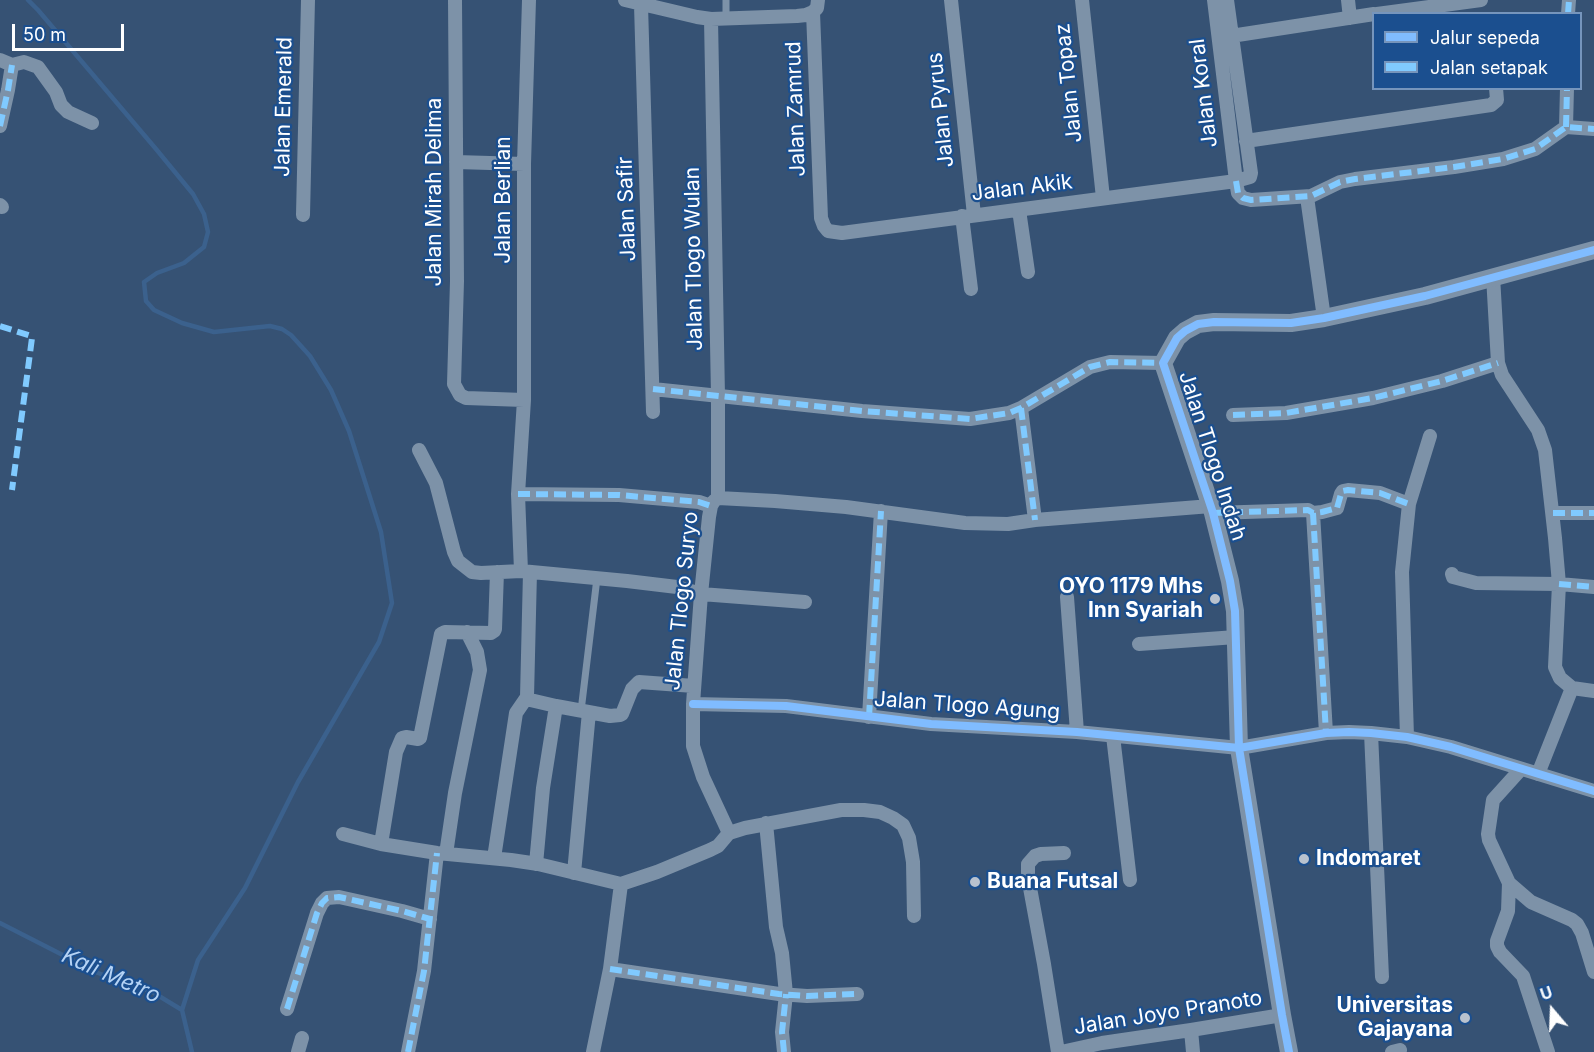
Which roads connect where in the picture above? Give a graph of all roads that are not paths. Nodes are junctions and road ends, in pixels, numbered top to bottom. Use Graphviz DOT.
graph roads {
  1 [pos="308,0"];
  2 [pos="455,0"];
  3 [pos="529,0"];
  4 [pos="625,0"];
  5 [pos="726,0"];
  6 [pos="951,0"];
  7 [pos="1082,0"];
  8 [pos="1214,0"];
  9 [pos="1227,0"];
  10 [pos="1348,0"];
  11 [pos="1481,0"];
  12 [pos="641,5"];
  13 [pos="815,6"];
  14 [pos="1389,12"];
  15 [pos="1372,14"];
  16 [pos="726,18"];
  17 [pos="1350,18"];
  18 [pos="711,20"];
  19 [pos="1232,36"];
  20 [pos="6,62"];
  21 [pos="1496,90"];
  22 [pos="1567,90"];
  23 [pos="92,123"];
  24 [pos="0,126"];
  25 [pos="1566,127"];
  26 [pos="1594,129"];
  27 [pos="1246,141"];
  28 [pos="456,162"];
  29 [pos="524,164"];
  30 [pos="1236,181"];
  31 [pos="1307,197"];
  32 [pos="1103,198"];
  33 [pos="1019,210"];
  34 [pos="303,215"];
  35 [pos="968,216"];
  36 [pos="821,218"];
  37 [pos="1594,250"];
  38 [pos="1028,272"];
  39 [pos="1493,276"];
  40 [pos="971,289"];
  41 [pos="1323,318"];
  42 [pos="1163,363"];
  43 [pos="1498,363"];
  44 [pos="653,388"];
  45 [pos="718,396"];
  46 [pos="524,400"];
  47 [pos="1021,408"];
  48 [pos="653,412"];
  49 [pos="1233,415"];
  50 [pos="1431,436"];
  51 [pos="419,450"];
  52 [pos="518,494"];
  53 [pos="714,502"];
  54 [pos="1409,504"];
  55 [pos="1212,509"];
  56 [pos="881,511"];
  57 [pos="1313,513"];
  58 [pos="1553,513"];
  59 [pos="1594,513"];
  60 [pos="1035,520"];
  61 [pos="497,572"];
  62 [pos="526,572"];
  63 [pos="1452,574"];
  64 [pos="597,578"];
  65 [pos="1559,584"];
  66 [pos="1594,587"];
  67 [pos="701,594"];
  68 [pos="1067,597"];
  69 [pos="805,602"];
  70 [pos="467,632"];
  71 [pos="1236,637"];
  72 [pos="1139,644"];
  73 [pos="694,686"];
  74 [pos="1572,687"];
  75 [pos="1594,691"];
  76 [pos="526,699"];
  77 [pos="693,704"];
  78 [pos="556,706"];
  79 [pos="585,711"];
  80 [pos="869,717"];
  81 [pos="1077,732"];
  82 [pos="1371,733"];
  83 [pos="1326,734"];
  84 [pos="1113,736"];
  85 [pos="1407,737"];
  86 [pos="1239,748"];
  87 [pos="1521,769"];
  88 [pos="1538,774"];
  89 [pos="1594,791"];
  90 [pos="766,824"];
  91 [pos="729,833"];
  92 [pos="343,834"];
  93 [pos="381,844"];
  94 [pos="442,853"];
  95 [pos="1064,853"];
  96 [pos="494,858"];
  97 [pos="536,864"];
  98 [pos="574,873"];
  99 [pos="1130,880"];
  100 [pos="1509,883"];
  101 [pos="621,884"];
  102 [pos="1531,902"];
  103 [pos="1508,911"];
  104 [pos="914,916"];
  105 [pos="430,920"];
  106 [pos="610,969"];
  107 [pos="1594,972"];
  108 [pos="1382,977"];
  109 [pos="857,993"];
  110 [pos="786,994"];
  111 [pos="287,1009"];
  112 [pos="1282,1016"];
  113 [pos="1191,1030"];
  114 [pos="408,1052"];
  115 [pos="593,1052"];
  116 [pos="784,1052"];
  117 [pos="1059,1052"];
  118 [pos="1193,1052"];
  119 [pos="1289,1052"];
  120 [pos="1548,1052"];
  1 -- 34 [label="street, Jalan Emerald"];
  2 -- 28 [label="street, Jalan Mirah Delima"];
  3 -- 29 [label="street, Jalan Berlian"];
  4 -- 12 [label="street"];
  5 -- 16 [label="lane"];
  6 -- 35 [label="street, Jalan Pyrus"];
  7 -- 32 [label="street, Jalan Topaz"];
  8 -- 30 [label="street, Jalan Koral"];
  9 -- 19 [label="street"];
  10 -- 17 [label="street"];
  11 -- 14 [label="street"];
  12 -- 18 [label="street"];
  12 -- 44 [label="street, Jalan Safir"];
  13 -- 16 [label="street"];
  13 -- 36 [label="street, Jalan Zamrud"];
  15 -- 17 [label="street"];
  16 -- 18 [label="street"];
  17 -- 19 [label="street"];
  18 -- 45 [label="street, Jalan Tlogo Wulan"];
  19 -- 27 [label="street"];
  20 -- 23 [label="street"];
  20 -- 24 [label="street"];
  21 -- 27 [label="street"];
  22 -- 25 [label="street"];
  25 -- 26 [label="street"];
  25 -- 31 [label="street"];
  27 -- 30 [label="street"];
  28 -- 29 [label="street"];
  28 -- 46 [label="street, Jalan Mirah Delima"];
  29 -- 46 [label="street, Jalan Berlian"];
  30 -- 31 [label="street"];
  30 -- 32 [label="street, Jalan Akik"];
  31 -- 41 [label="street"];
  32 -- 33 [label="street, Jalan Akik"];
  33 -- 35 [label="street, Jalan Akik"];
  33 -- 38 [label="street"];
  35 -- 36 [label="street, Jalan Akik"];
  35 -- 40 [label="street, Jalan Pyrus"];
  37 -- 39 [label="street, Jalan Tlogo Indah"];
  39 -- 41 [label="street, Jalan Tlogo Indah"];
  39 -- 43 [label="street"];
  41 -- 42 [label="street, Jalan Tlogo Indah"];
  42 -- 47 [label="street"];
  42 -- 55 [label="street, Jalan Tlogo Indah"];
  43 -- 49 [label="street"];
  43 -- 58 [label="street"];
  44 -- 45 [label="street"];
  44 -- 48 [label="street, Jalan Safir"];
  45 -- 47 [label="street"];
  45 -- 53 [label="street, Jalan Tlogo Wulan"];
  46 -- 52 [label="street, Jalan Berlian"];
  47 -- 60 [label="street"];
  50 -- 54 [label="street"];
  51 -- 61 [label="street"];
  52 -- 53 [label="street"];
  52 -- 62 [label="street, Jalan Berlian"];
  53 -- 56 [label="street, Jalan Tlogo Suryo"];
  53 -- 67 [label="street, Jalan Tlogo Suryo"];
  54 -- 57 [label="street"];
  54 -- 85 [label="street"];
  55 -- 57 [label="street, Jalan Tlogo Suryo"];
  55 -- 60 [label="street, Jalan Tlogo Suryo"];
  55 -- 71 [label="street, Jalan Tlogo Indah"];
  56 -- 60 [label="street, Jalan Tlogo Suryo"];
  56 -- 80 [label="street"];
  57 -- 83 [label="street"];
  58 -- 59 [label="street"];
  58 -- 65 [label="street"];
  61 -- 62 [label="street"];
  61 -- 70 [label="street"];
  62 -- 64 [label="street"];
  62 -- 76 [label="street, Jalan Berlian"];
  63 -- 65 [label="street"];
  64 -- 67 [label="street"];
  64 -- 79 [label="lane"];
  65 -- 66 [label="street"];
  65 -- 74 [label="street"];
  67 -- 69 [label="street"];
  67 -- 73 [label="street, Jalan Tlogo Suryo"];
  68 -- 81 [label="street"];
  70 -- 93 [label="street"];
  70 -- 94 [label="street"];
  71 -- 72 [label="street"];
  71 -- 86 [label="street, Jalan Tlogo Indah"];
  73 -- 77 [label="street, Jalan Tlogo Suryo"];
  73 -- 79 [label="street"];
  74 -- 75 [label="street"];
  74 -- 88 [label="street"];
  76 -- 78 [label="street"];
  76 -- 96 [label="street"];
  77 -- 80 [label="street, Jalan Tlogo Agung"];
  77 -- 91 [label="street, Jalan Tlogo Suryo"];
  78 -- 79 [label="street"];
  78 -- 97 [label="street"];
  79 -- 98 [label="street"];
  80 -- 81 [label="street, Jalan Tlogo Agung"];
  81 -- 84 [label="street, Jalan Tlogo Agung"];
  82 -- 83 [label="street, Jalan Tlogo Agung"];
  82 -- 85 [label="street, Jalan Tlogo Agung"];
  82 -- 108 [label="street"];
  83 -- 86 [label="street, Jalan Tlogo Agung"];
  84 -- 86 [label="street, Jalan Tlogo Agung"];
  84 -- 99 [label="street"];
  85 -- 87 [label="street, Jalan Tlogo Agung"];
  86 -- 112 [label="street, Jalan Tlogo Indah"];
  87 -- 88 [label="street, Jalan Tlogo Agung"];
  87 -- 100 [label="street"];
  88 -- 89 [label="street, Jalan Tlogo Agung"];
  90 -- 91 [label="street"];
  90 -- 104 [label="street"];
  90 -- 110 [label="street"];
  91 -- 101 [label="street"];
  92 -- 93 [label="street"];
  93 -- 94 [label="street"];
  94 -- 96 [label="street"];
  94 -- 105 [label="street"];
  95 -- 117 [label="street"];
  96 -- 97 [label="street"];
  97 -- 98 [label="street"];
  98 -- 101 [label="street"];
  100 -- 102 [label="street"];
  100 -- 103 [label="street"];
  101 -- 106 [label="street"];
  102 -- 103 [label="street"];
  102 -- 107 [label="street"];
  103 -- 120 [label="street"];
  105 -- 111 [label="street"];
  105 -- 114 [label="street"];
  106 -- 110 [label="street"];
  106 -- 115 [label="street"];
  109 -- 110 [label="street"];
  110 -- 116 [label="street"];
  112 -- 113 [label="street, Jalan Joyo Pranoto"];
  112 -- 119 [label="street, Jalan Tlogo Indah"];
  113 -- 117 [label="street, Jalan Joyo Pranoto"];
  113 -- 118 [label="street"];
}
